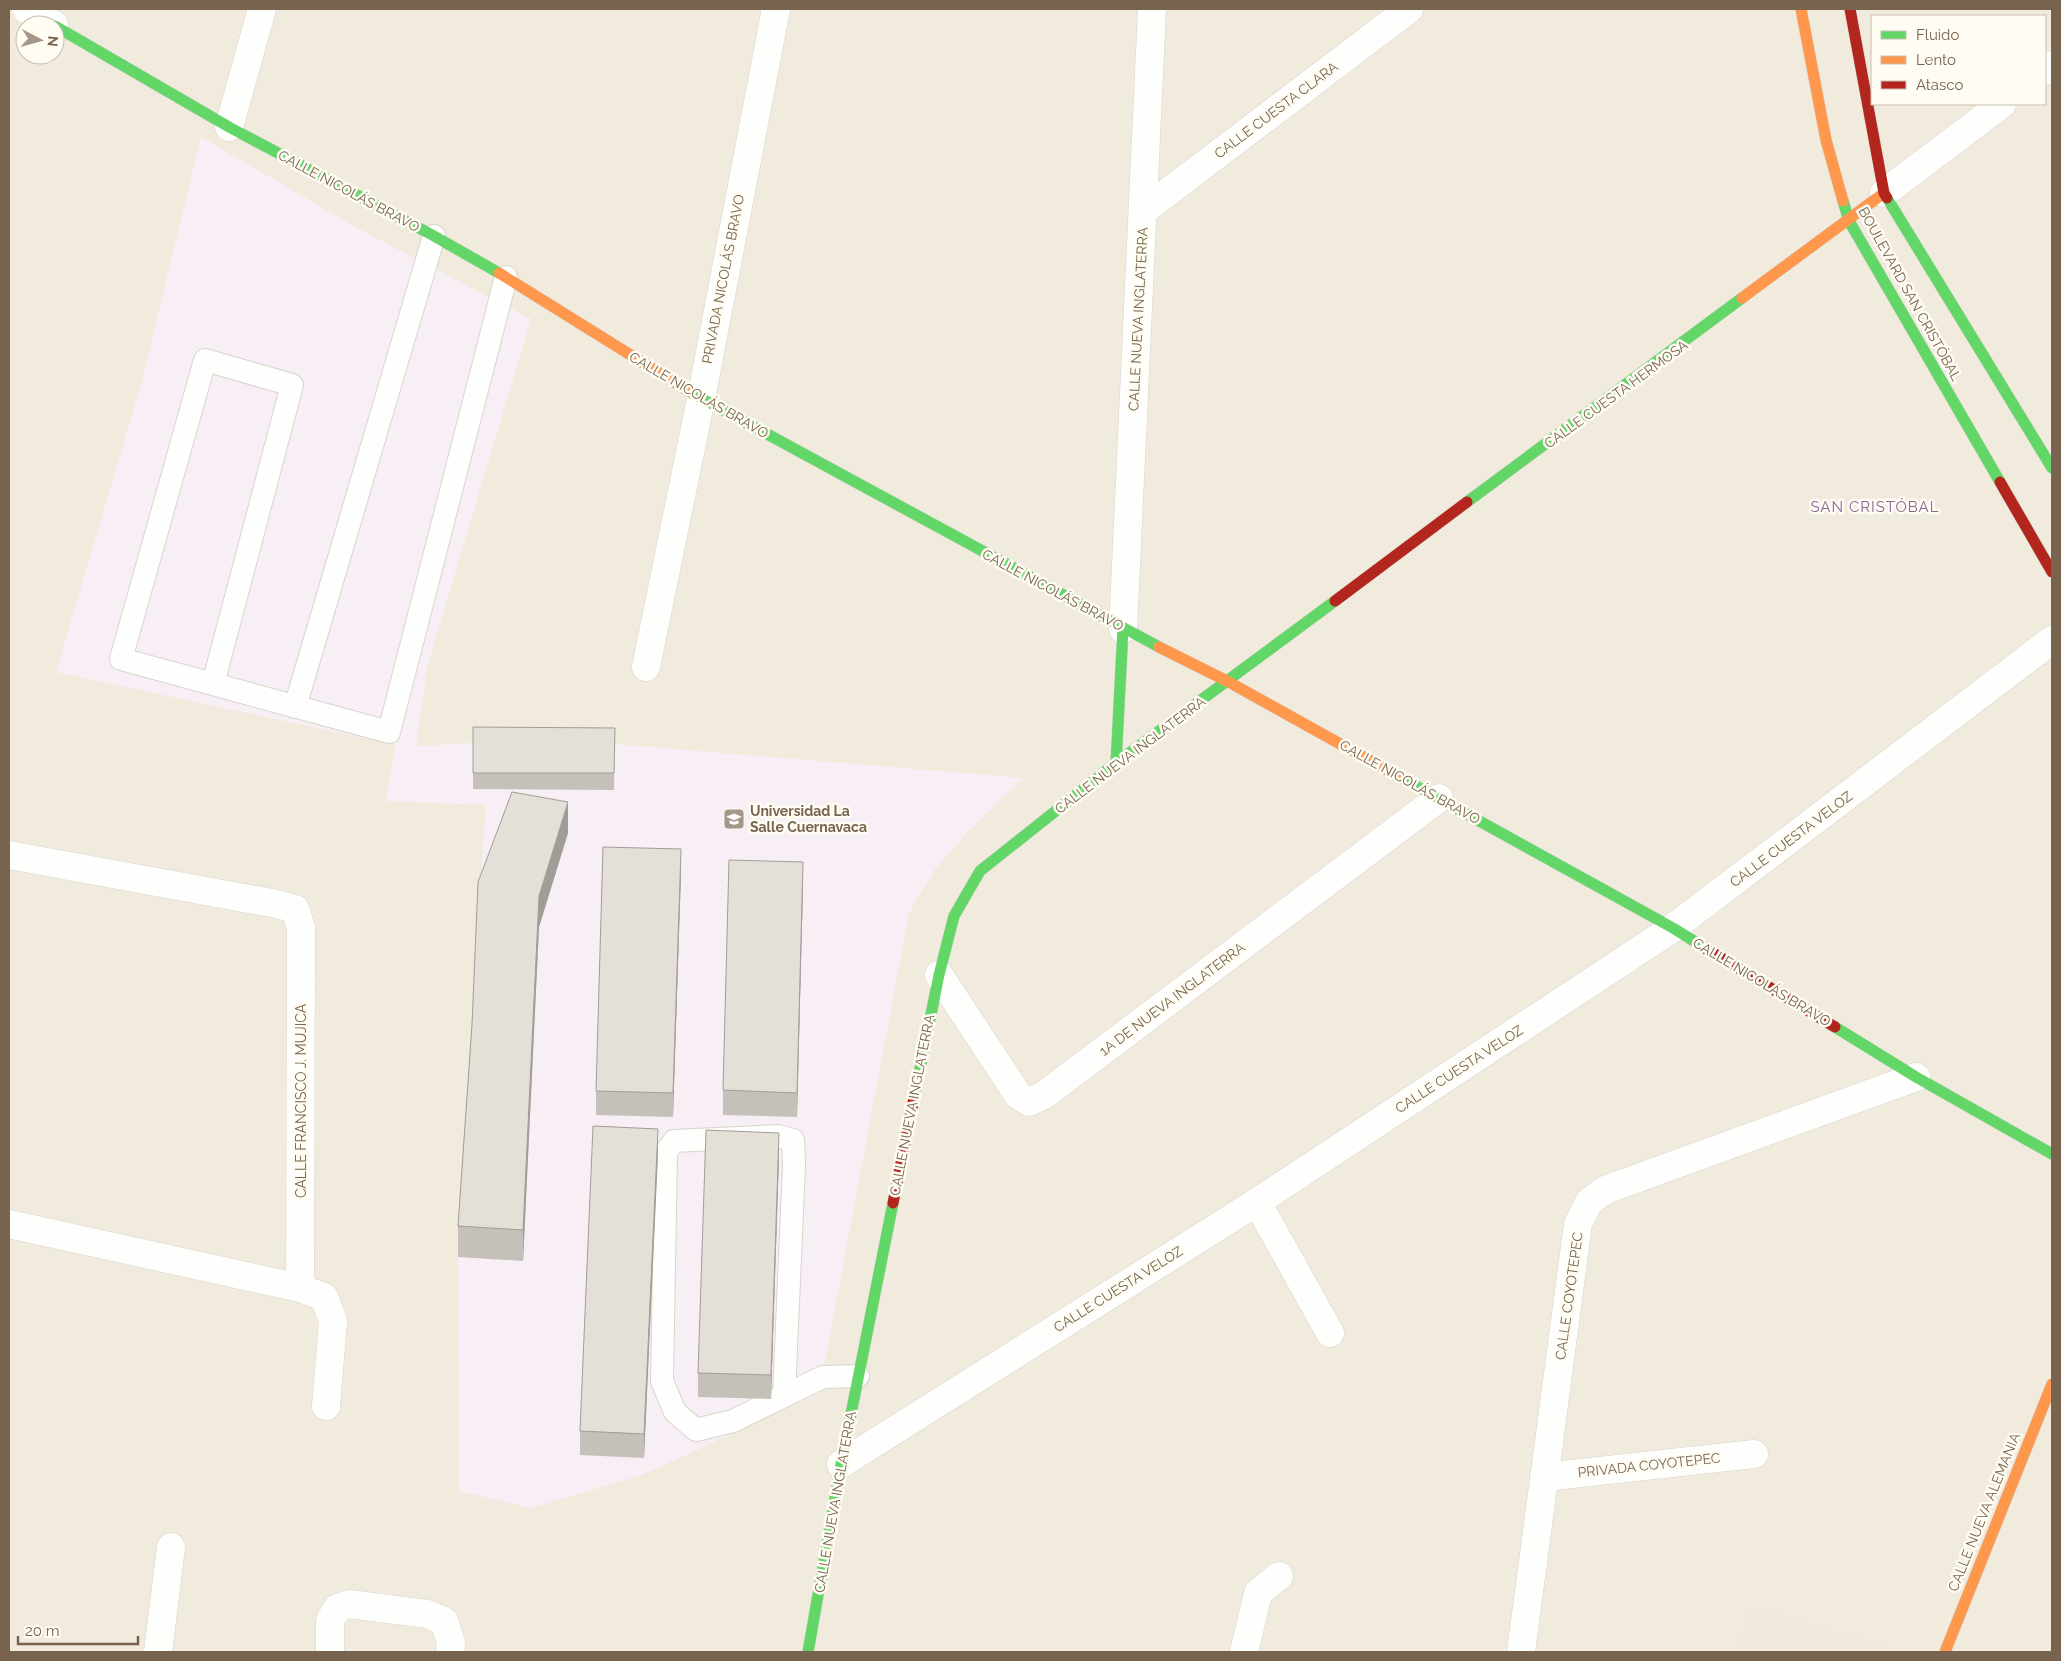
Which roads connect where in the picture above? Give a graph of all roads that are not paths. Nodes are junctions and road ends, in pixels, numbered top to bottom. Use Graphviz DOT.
graph roads {
  1 [pos="262,9"];
  2 [pos="776,9"];
  3 [pos="1152,9"];
  4 [pos="1409,9"];
  5 [pos="1800,9"];
  6 [pos="1850,9"];
  7 [pos="65,31"];
  8 [pos="2001,105"];
  9 [pos="229,127"];
  10 [pos="1884,193"];
  11 [pos="1143,211"];
  12 [pos="1848,221"];
  13 [pos="434,236"];
  14 [pos="506,277"];
  15 [pos="701,399"];
  16 [pos="2052,468"];
  17 [pos="2052,572"];
  18 [pos="1123,629"];
  19 [pos="2052,640"];
  20 [pos="646,667"];
  21 [pos="1227,681"];
  22 [pos="213,684"];
  23 [pos="295,707"];
  24 [pos="1116,763"];
  25 [pos="1439,798"];
  26 [pos="9,855"];
  27 [pos="1674,928"];
  28 [pos="939,974"];
  29 [pos="1916,1077"];
  30 [pos="2052,1154"];
  31 [pos="1257,1202"];
  32 [pos="9,1224"];
  33 [pos="300,1288"];
  34 [pos="1330,1333"];
  35 [pos="858,1376"];
  36 [pos="2052,1384"];
  37 [pos="784,1395"];
  38 [pos="326,1406"];
  39 [pos="1754,1454"];
  40 [pos="841,1464"];
  41 [pos="1544,1477"];
  42 [pos="171,1547"];
  43 [pos="1280,1576"];
  44 [pos="158,1652"];
  45 [pos="330,1652"];
  46 [pos="450,1652"];
  47 [pos="808,1652"];
  48 [pos="1244,1652"];
  49 [pos="1521,1652"];
  50 [pos="1945,1652"];
  1 -- 9 [label="street"];
  2 -- 15 [label="street, PRIVADA NICOLÁS BRAVO"];
  3 -- 11 [label="street, CALLE NUEVA INGLATERRA"];
  4 -- 11 [label="street, CALLE CUESTA CLARA"];
  5 -- 12 [label="street, BOULEVARD SAN CRISTÓBAL"];
  6 -- 10 [label="street, BOULEVARD SAN CRISTÓBAL"];
  7 -- 9 [label="street, CALLE NICOLÁS BRAVO"];
  8 -- 10 [label="street, CALLE CUESTA HERMOSA"];
  9 -- 13 [label="street, CALLE NICOLÁS BRAVO"];
  10 -- 12 [label="street, CALLE CUESTA HERMOSA"];
  10 -- 16 [label="street, BOULEVARD SAN CRISTÓBAL"];
  11 -- 18 [label="street, CALLE NUEVA INGLATERRA"];
  12 -- 17 [label="street, BOULEVARD SAN CRISTÓBAL"];
  12 -- 21 [label="street, CALLE CUESTA HERMOSA"];
  13 -- 14 [label="street, CALLE NICOLÁS BRAVO"];
  13 -- 23 [label="lane"];
  14 -- 15 [label="street, CALLE NICOLÁS BRAVO"];
  14 -- 23 [label="lane"];
  15 -- 18 [label="street, CALLE NICOLÁS BRAVO"];
  15 -- 20 [label="street, PRIVADA NICOLÁS BRAVO"];
  18 -- 21 [label="street, CALLE NICOLÁS BRAVO"];
  18 -- 24 [label="street"];
  19 -- 27 [label="street, CALLE CUESTA VELOZ"];
  21 -- 24 [label="street, CALLE NUEVA INGLATERRA"];
  21 -- 25 [label="street, CALLE NICOLÁS BRAVO"];
  22 -- 22 [label="lane"];
  22 -- 23 [label="lane"];
  24 -- 28 [label="street, CALLE NUEVA INGLATERRA"];
  25 -- 27 [label="street, CALLE NICOLÁS BRAVO"];
  25 -- 28 [label="street, 1A DE NUEVA INGLATERRA"];
  26 -- 33 [label="street, CALLE FRANCISCO J. MUJICA"];
  27 -- 29 [label="street, CALLE NICOLÁS BRAVO"];
  27 -- 31 [label="street, CALLE CUESTA VELOZ"];
  28 -- 35 [label="street, CALLE NUEVA INGLATERRA"];
  29 -- 30 [label="street, CALLE NICOLÁS BRAVO"];
  29 -- 41 [label="street, CALLE COYOTEPEC"];
  31 -- 34 [label="street"];
  31 -- 40 [label="street, CALLE CUESTA VELOZ"];
  32 -- 33 [label="street"];
  33 -- 38 [label="street"];
  35 -- 37 [label="lane"];
  35 -- 40 [label="street, CALLE NUEVA INGLATERRA"];
  36 -- 50 [label="street, CALLE NUEVA ALEMANIA"];
  37 -- 37 [label="lane"];
  39 -- 41 [label="street, PRIVADA COYOTEPEC"];
  40 -- 47 [label="street, CALLE NUEVA INGLATERRA"];
  41 -- 49 [label="street, CALLE COYOTEPEC"];
  42 -- 44 [label="street"];
  43 -- 48 [label="street"];
  45 -- 46 [label="street"];
}
